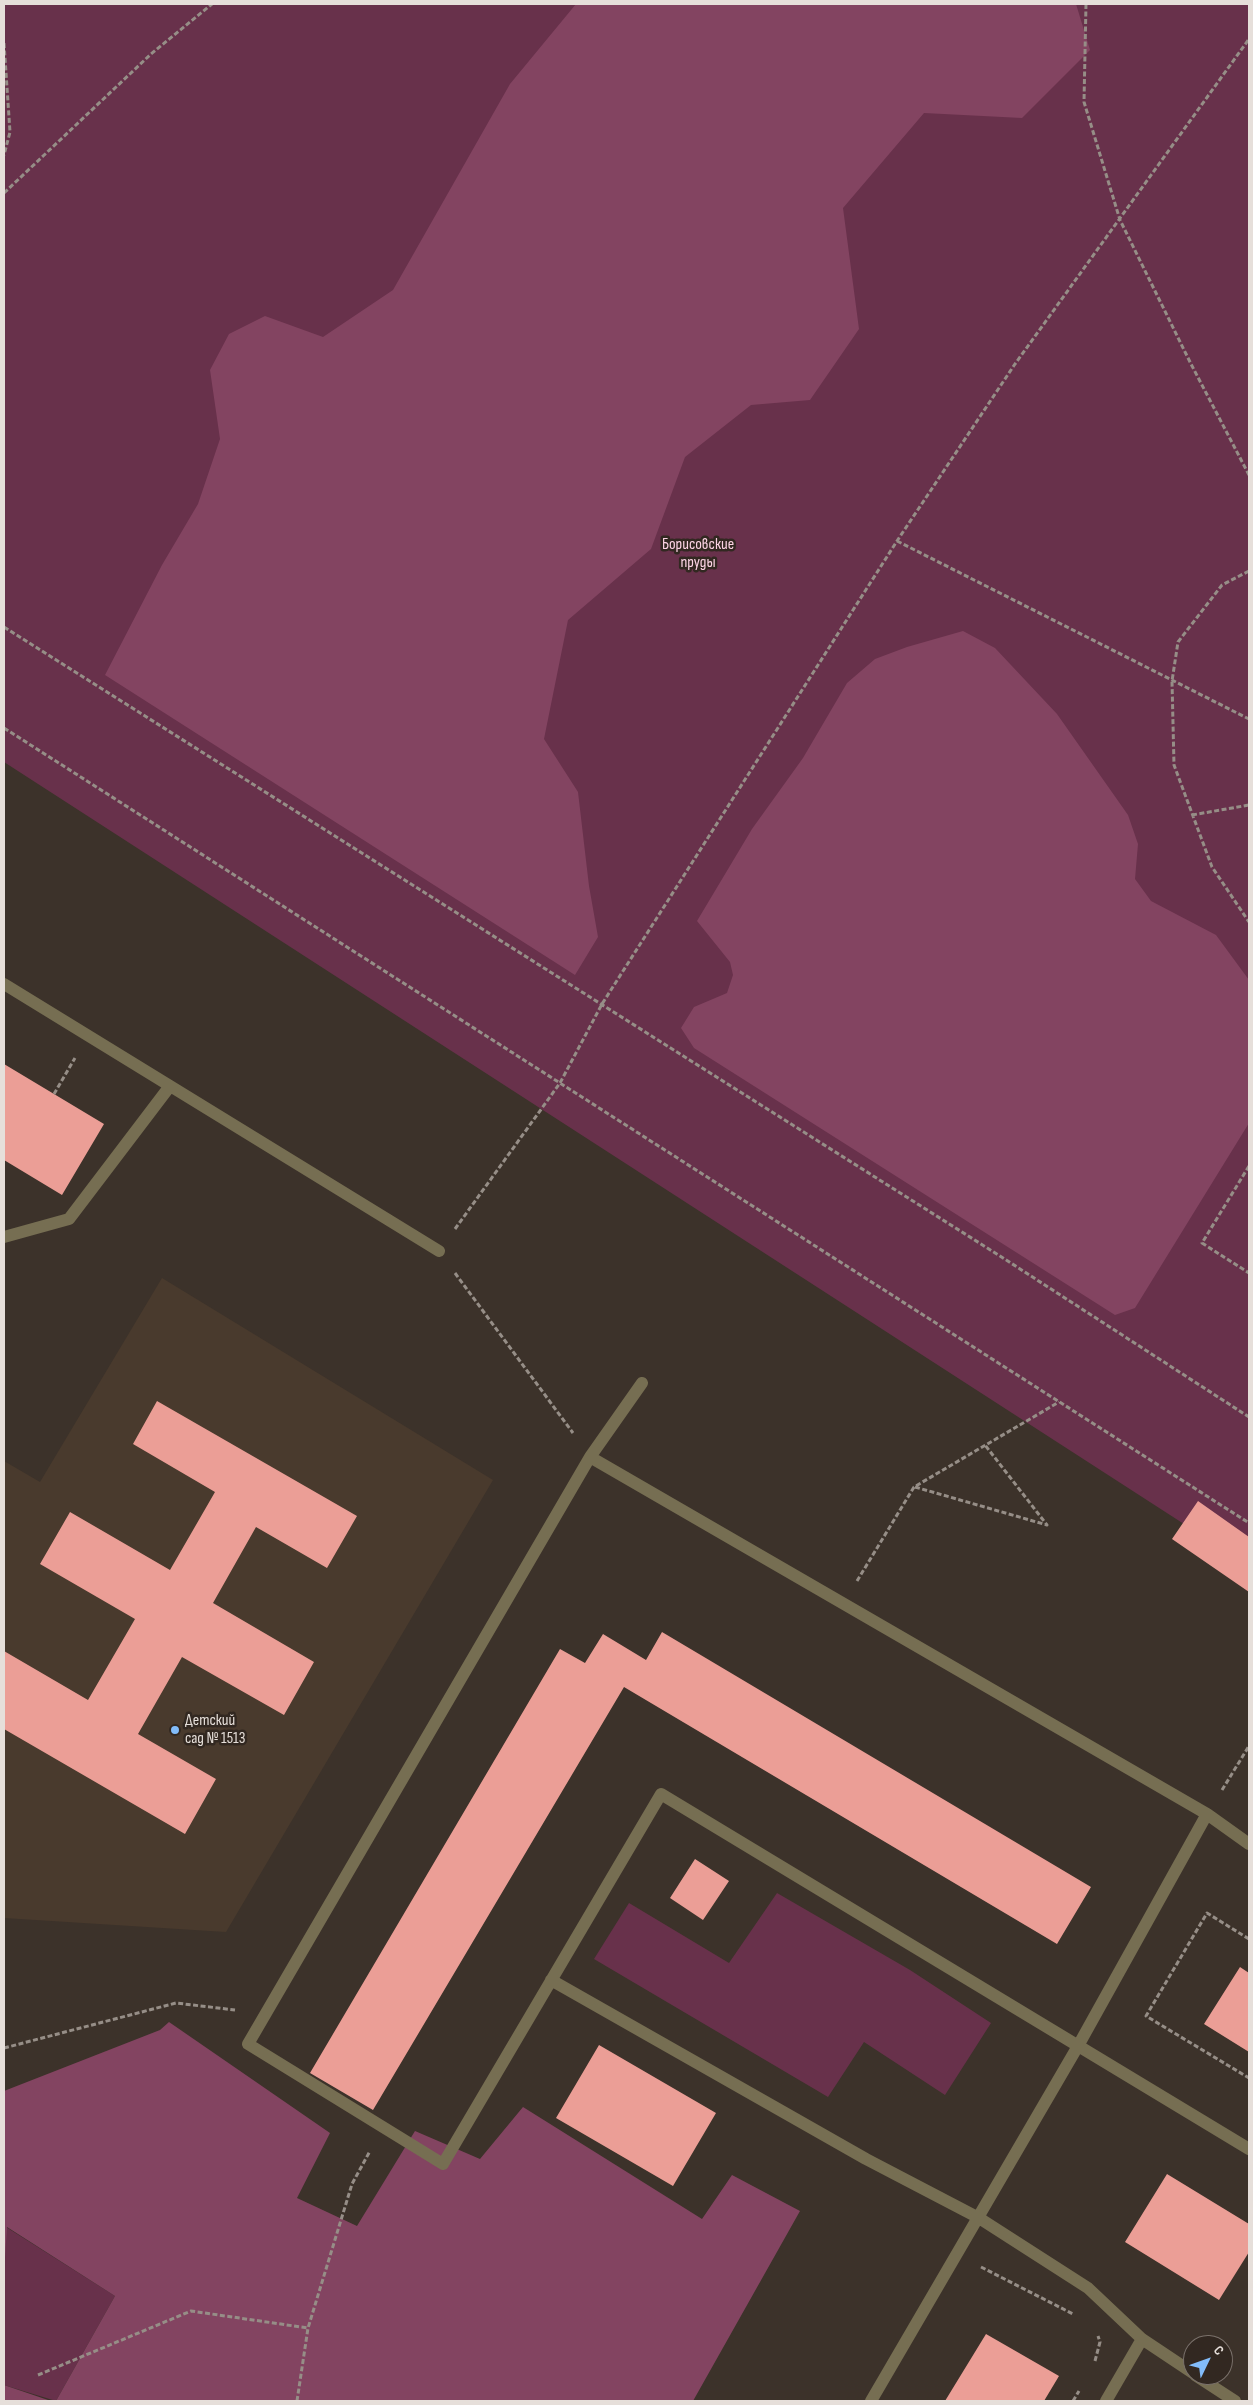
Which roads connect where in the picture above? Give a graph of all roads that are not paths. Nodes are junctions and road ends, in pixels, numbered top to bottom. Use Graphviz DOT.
graph roads {
  1 [pos="4,984"];
  2 [pos="170,1086"];
  3 [pos="4,1237"];
  4 [pos="439,1251"];
  5 [pos="642,1383"];
  6 [pos="590,1457"];
  7 [pos="1207,1814"];
  8 [pos="1249,1844"];
  9 [pos="550,1980"];
  10 [pos="1078,2046"];
  11 [pos="1249,2149"];
  12 [pos="979,2218"];
  13 [pos="1142,2340"];
  14 [pos="1183,2367"];
  15 [pos="1211,2385"];
  16 [pos="872,2401"];
  17 [pos="1106,2401"];
  18 [pos="1235,2401"];
  1 -- 2 [label="lane"];
  2 -- 3 [label="lane"];
  2 -- 4 [label="lane"];
  5 -- 6 [label="lane"];
  6 -- 7 [label="lane"];
  6 -- 9 [label="lane"];
  7 -- 8 [label="lane"];
  7 -- 10 [label="lane"];
  9 -- 10 [label="lane"];
  9 -- 12 [label="lane"];
  10 -- 11 [label="lane"];
  10 -- 12 [label="lane"];
  12 -- 13 [label="lane"];
  12 -- 16 [label="lane"];
  13 -- 14 [label="lane"];
  13 -- 17 [label="lane"];
  15 -- 18 [label="lane"];
}
